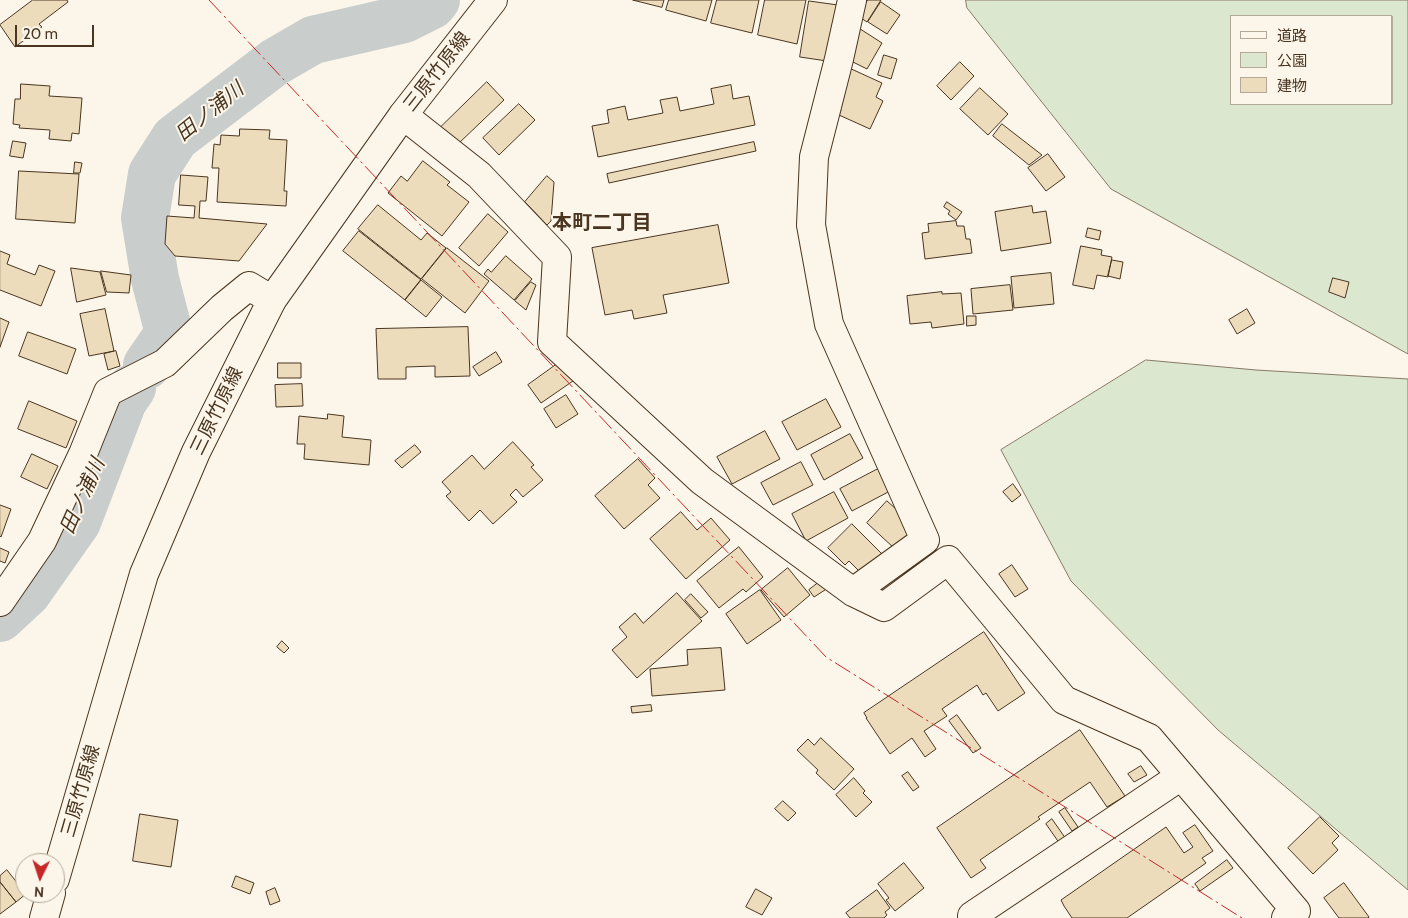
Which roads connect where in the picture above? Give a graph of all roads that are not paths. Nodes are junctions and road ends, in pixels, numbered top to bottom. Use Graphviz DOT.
graph roads {
  1 [pos="493,0"];
  2 [pos="852,0"];
  3 [pos="403,115"];
  4 [pos="272,300"];
  5 [pos="853,592"];
  6 [pos="0,602"];
  7 [pos="1181,776"];
  8 [pos="63,853"];
  9 [pos="48,903"];
  10 [pos="44,918"];
  11 [pos="974,918"];
  12 [pos="1286,918"];
  1 -- 3 [label="street, 三原竹原線"];
  2 -- 5 [label="street"];
  3 -- 4 [label="street, 三原竹原線"];
  3 -- 5 [label="street"];
  4 -- 6 [label="street"];
  4 -- 8 [label="street, 三原竹原線"];
  5 -- 7 [label="street"];
  7 -- 11 [label="street"];
  7 -- 12 [label="street"];
  9 -- 10 [label="street"];
}
